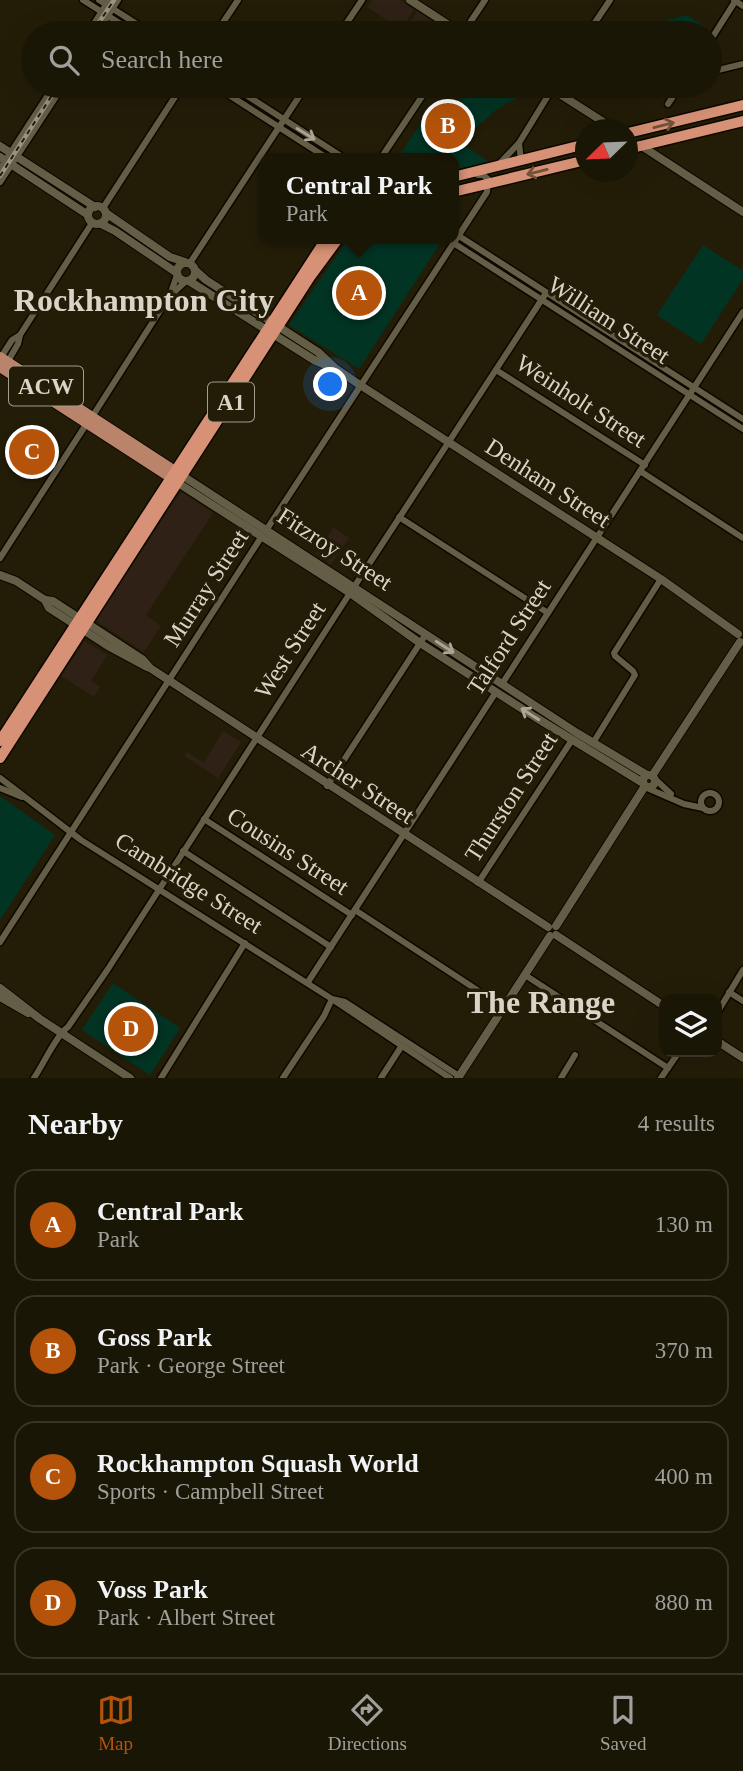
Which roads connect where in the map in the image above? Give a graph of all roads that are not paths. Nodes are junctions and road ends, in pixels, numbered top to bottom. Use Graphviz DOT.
graph roads {
  1 [pos="83,0"];
  2 [pos="99,0"];
  3 [pos="118,0"];
  4 [pos="238,0"];
  5 [pos="362,0"];
  6 [pos="410,0"];
  7 [pos="485,0"];
  8 [pos="610,0"];
  9 [pos="735,0"];
  10 [pos="109,5"];
  11 [pos="743,6"];
  12 [pos="105,14"];
  13 [pos="99,21"];
  14 [pos="102,21"];
  15 [pos="116,21"];
  16 [pos="132,21"];
  17 [pos="224,21"];
  18 [pos="348,21"];
  19 [pos="443,21"];
  20 [pos="470,21"];
  21 [pos="596,21"];
  22 [pos="722,21"];
  23 [pos="743,64"];
  24 [pos="722,69"];
  25 [pos="46,98"];
  26 [pos="54,98"];
  27 [pos="174,98"];
  28 [pos="234,98"];
  29 [pos="250,98"];
  30 [pos="298,98"];
  31 [pos="421,98"];
  32 [pos="545,98"];
  33 [pos="568,98"];
  34 [pos="672,98"];
  35 [pos="668,104"];
  36 [pos="743,105"];
  37 [pos="599,119"];
  38 [pos="284,120"];
  39 [pos="743,121"];
  40 [pos="279,127"];
  41 [pos="638,132"];
  42 [pos="519,143"];
  43 [pos="640,145"];
  44 [pos="0,146"];
  45 [pos="575,147"];
  46 [pos="262,153"];
  47 [pos="319,153"];
  48 [pos="336,153"];
  49 [pos="384,153"];
  50 [pos="9,158"];
  51 [pos="259,158"];
  52 [pos="521,161"];
  53 [pos="575,163"];
  54 [pos="497,167"];
  55 [pos="0,169"];
  56 [pos="459,176"];
  57 [pos="459,180"];
  58 [pos="0,183"];
  59 [pos="489,185"];
  60 [pos="459,191"];
  61 [pos="101,209"];
  62 [pos="743,212"];
  63 [pos="94,221"];
  64 [pos="459,236"];
  65 [pos="323,244"];
  66 [pos="334,244"];
  67 [pos="455,244"];
  68 [pos="190,265"];
  69 [pos="177,274"];
  70 [pos="188,281"];
  71 [pos="170,295"];
  72 [pos="544,296"];
  73 [pos="743,312"];
  74 [pos="273,329"];
  75 [pos="2,363"];
  76 [pos="496,370"];
  77 [pos="360,385"];
  78 [pos="692,392"];
  79 [pos="743,419"];
  80 [pos="89,420"];
  81 [pos="743,429"];
  82 [pos="448,442"];
  83 [pos="643,468"];
  84 [pos="177,477"];
  85 [pos="399,517"];
  86 [pos="264,533"];
  87 [pos="596,538"];
  88 [pos="743,538"];
  89 [pos="0,558"];
  90 [pos="0,566"];
  91 [pos="0,574"];
  92 [pos="662,579"];
  93 [pos="352,590"];
  94 [pos="548,613"];
  95 [pos="81,624"];
  96 [pos="426,634"];
  97 [pos="741,637"];
  98 [pos="420,643"];
  99 [pos="169,681"];
  100 [pos="499,688"];
  101 [pos="574,736"];
  102 [pos="256,738"];
  103 [pos="0,741"];
  104 [pos="591,746"];
  105 [pos="0,758"];
  106 [pos="0,778"];
  107 [pos="648,781"];
  108 [pos="327,786"];
  109 [pos="0,788"];
  110 [pos="24,798"];
  111 [pos="701,800"];
  112 [pos="703,808"];
  113 [pos="204,819"];
  114 [pos="71,834"];
  115 [pos="404,835"];
  116 [pos="183,850"];
  117 [pos="478,883"];
  118 [pos="158,888"];
  119 [pos="354,913"];
  120 [pos="552,931"];
  121 [pos="0,942"];
  122 [pos="245,943"];
  123 [pos="331,947"];
  124 [pos="743,970"];
  125 [pos="525,975"];
  126 [pos="308,982"];
  127 [pos="0,988"];
  128 [pos="729,992"];
  129 [pos="0,997"];
  130 [pos="333,999"];
  131 [pos="743,1000"];
  132 [pos="659,1003"];
  133 [pos="722,1004"];
  134 [pos="503,1007"];
  135 [pos="40,1019"];
  136 [pos="65,1032"];
  137 [pos="722,1044"];
  138 [pos="401,1047"];
  139 [pos="575,1055"];
  140 [pos="676,1057"];
  141 [pos="743,1058"];
  142 [pos="668,1068"];
  143 [pos="459,1077"];
  144 [pos="34,1078"];
  145 [pos="130,1078"];
  146 [pos="161,1078"];
  147 [pos="283,1078"];
  148 [pos="381,1078"];
  149 [pos="450,1078"];
  150 [pos="561,1078"];
  151 [pos="661,1078"];
  1 -- 12 [label="street"];
  2 -- 10 [label="street"];
  3 -- 10 [label="street"];
  4 -- 17 [label="street"];
  5 -- 18 [label="street"];
  6 -- 19 [label="street"];
  7 -- 20 [label="street"];
  8 -- 21 [label="street"];
  9 -- 11 [label="street"];
  9 -- 22 [label="street"];
  10 -- 12 [label="street"];
  10 -- 16 [label="street"];
  12 -- 13 [label="street"];
  12 -- 14 [label="street"];
  12 -- 15 [label="street"];
  23 -- 24 [label="street"];
  25 -- 50 [label="street"];
  26 -- 50 [label="street"];
  27 -- 61 [label="street"];
  28 -- 40 [label="street"];
  29 -- 38 [label="street"];
  30 -- 38 [label="street"];
  31 -- 49 [label="street"];
  32 -- 42 [label="street"];
  33 -- 37 [label="street"];
  34 -- 35 [label="street"];
  41 -- 36 [label="highway, one-way"];
  38 -- 40 [label="street"];
  38 -- 48 [label="street, one-way"];
  39 -- 43 [label="highway"];
  40 -- 46 [label="street"];
  40 -- 47 [label="street"];
  42 -- 52 [label="street"];
  42 -- 54 [label="street"];
  43 -- 62 [label="street"];
  44 -- 50 [label="street, Denham Street"];
  45 -- 52 [label="highway"];
  50 -- 55 [label="street"];
  50 -- 58 [label="street"];
  50 -- 61 [label="street, Denham Street"];
  50 -- 63 [label="street, Denham Street"];
  51 -- 68 [label="street"];
  52 -- 54 [label="highway"];
  53 -- 59 [label="highway, one-way"];
  54 -- 56 [label="highway"];
  57 -- 59 [label="street"];
  59 -- 60 [label="highway"];
  59 -- 64 [label="street, Murray Street"];
  61 -- 63 [label="street"];
  61 -- 63 [label="street"];
  61 -- 68 [label="street, Denham Street"];
  63 -- 69 [label="street, Denham Street"];
  63 -- 75 [label="street"];
  64 -- 72 [label="street"];
  65 -- 74 [label="highway, A1"];
  66 -- 74 [label="highway, A1"];
  67 -- 72 [label="street, William Street"];
  67 -- 77 [label="street, Murray Street"];
  68 -- 69 [label="street"];
  68 -- 70 [label="street"];
  68 -- 74 [label="street, Denham Street"];
  69 -- 70 [label="street"];
  69 -- 71 [label="street"];
  70 -- 71 [label="street"];
  70 -- 74 [label="street, Denham Street"];
  71 -- 80 [label="street"];
  72 -- 76 [label="street, West Street"];
  72 -- 78 [label="street"];
  73 -- 78 [label="street, Talford Street"];
  74 -- 77 [label="street, Denham Street"];
  74 -- 84 [label="highway, A1"];
  75 -- 80 [label="main road, Fitzroy Street / ACW"];
  76 -- 82 [label="street, West Street"];
  76 -- 83 [label="street, Weinholt Street"];
  77 -- 82 [label="street, Denham Street"];
  77 -- 86 [label="street, Murray Street"];
  78 -- 79 [label="street"];
  78 -- 81 [label="street"];
  78 -- 83 [label="street, Talford Street"];
  80 -- 84 [label="main road, Fitzroy Street / ACW"];
  80 -- 89 [label="street"];
  82 -- 85 [label="street, West Street"];
  82 -- 87 [label="street, Denham Street"];
  83 -- 87 [label="street, Talford Street"];
  83 -- 88 [label="street, Weinholt Street"];
  84 -- 86 [label="street, Fitzroy Street"];
  84 -- 95 [label="highway, A1"];
  85 -- 93 [label="street, West Street"];
  85 -- 94 [label="street"];
  86 -- 93 [label="street, Fitzroy Street"];
  86 -- 99 [label="street, Murray Street"];
  87 -- 92 [label="street, Denham Street"];
  87 -- 94 [label="street, Talford Street"];
  90 -- 91 [label="street"];
  91 -- 95 [label="street, Archer Street"];
  92 -- 97 [label="street, Denham Street"];
  92 -- 104 [label="street"];
  93 -- 96 [label="street, Fitzroy Street"];
  93 -- 98 [label="street, Fitzroy Street"];
  93 -- 102 [label="street, West Street"];
  94 -- 100 [label="street, Talford Street"];
  95 -- 99 [label="street, Archer Street"];
  95 -- 103 [label="highway, A1"];
  95 -- 105 [label="highway, A1"];
  96 -- 98 [label="street"];
  96 -- 100 [label="street, Fitzroy Street, one-way"];
  97 -- 107 [label="street"];
  98 -- 100 [label="street, Fitzroy Street"];
  98 -- 108 [label="street"];
  99 -- 102 [label="street, Archer Street"];
  99 -- 114 [label="street, Murray Street"];
  100 -- 101 [label="street, Fitzroy Street"];
  100 -- 115 [label="street, Talford Street"];
  101 -- 104 [label="street, Fitzroy Street"];
  101 -- 117 [label="street, Thurston Street"];
  102 -- 108 [label="street, Archer Street"];
  102 -- 113 [label="street, West Street"];
  104 -- 107 [label="street, Fitzroy Street"];
  106 -- 110 [label="street, Cambridge Street"];
  107 -- 111 [label="street"];
  107 -- 112 [label="street"];
  107 -- 120 [label="street"];
  108 -- 115 [label="street, Archer Street"];
  109 -- 110 [label="street, Cambridge Street"];
  110 -- 114 [label="street, Cambridge Street"];
  111 -- 112 [label="street"];
  111 -- 112 [label="street"];
  113 -- 116 [label="street, West Street"];
  113 -- 119 [label="street, Cousins Street"];
  114 -- 118 [label="street, Cambridge Street"];
  114 -- 121 [label="street, Murray Street"];
  115 -- 117 [label="street, Archer Street"];
  115 -- 119 [label="street, Talford Street"];
  116 -- 118 [label="street, West Street"];
  116 -- 123 [label="street"];
  117 -- 120 [label="street, Archer Street"];
  118 -- 122 [label="street, Cambridge Street"];
  118 -- 136 [label="street, West Street"];
  119 -- 123 [label="street, Talford Street"];
  119 -- 134 [label="street, Cousins Street"];
  120 -- 125 [label="street"];
  120 -- 132 [label="street, Archer Street"];
  122 -- 126 [label="street, Cambridge Street"];
  122 -- 146 [label="street"];
  123 -- 126 [label="street, Talford Street"];
  124 -- 128 [label="street"];
  125 -- 134 [label="street"];
  125 -- 142 [label="street"];
  126 -- 130 [label="street, Cambridge Street"];
  127 -- 135 [label="street"];
  128 -- 131 [label="street"];
  128 -- 133 [label="street"];
  129 -- 135 [label="street"];
  130 -- 138 [label="street, Cambridge Street"];
  130 -- 143 [label="street, Cambridge Street"];
  130 -- 147 [label="street"];
  134 -- 143 [label="street"];
  135 -- 136 [label="street"];
  136 -- 144 [label="street, West Street"];
  136 -- 145 [label="street"];
  137 -- 141 [label="street"];
  138 -- 148 [label="street"];
  138 -- 149 [label="street, Cambridge Street"];
  139 -- 150 [label="street"];
  140 -- 142 [label="street"];
  142 -- 151 [label="street"];
}
